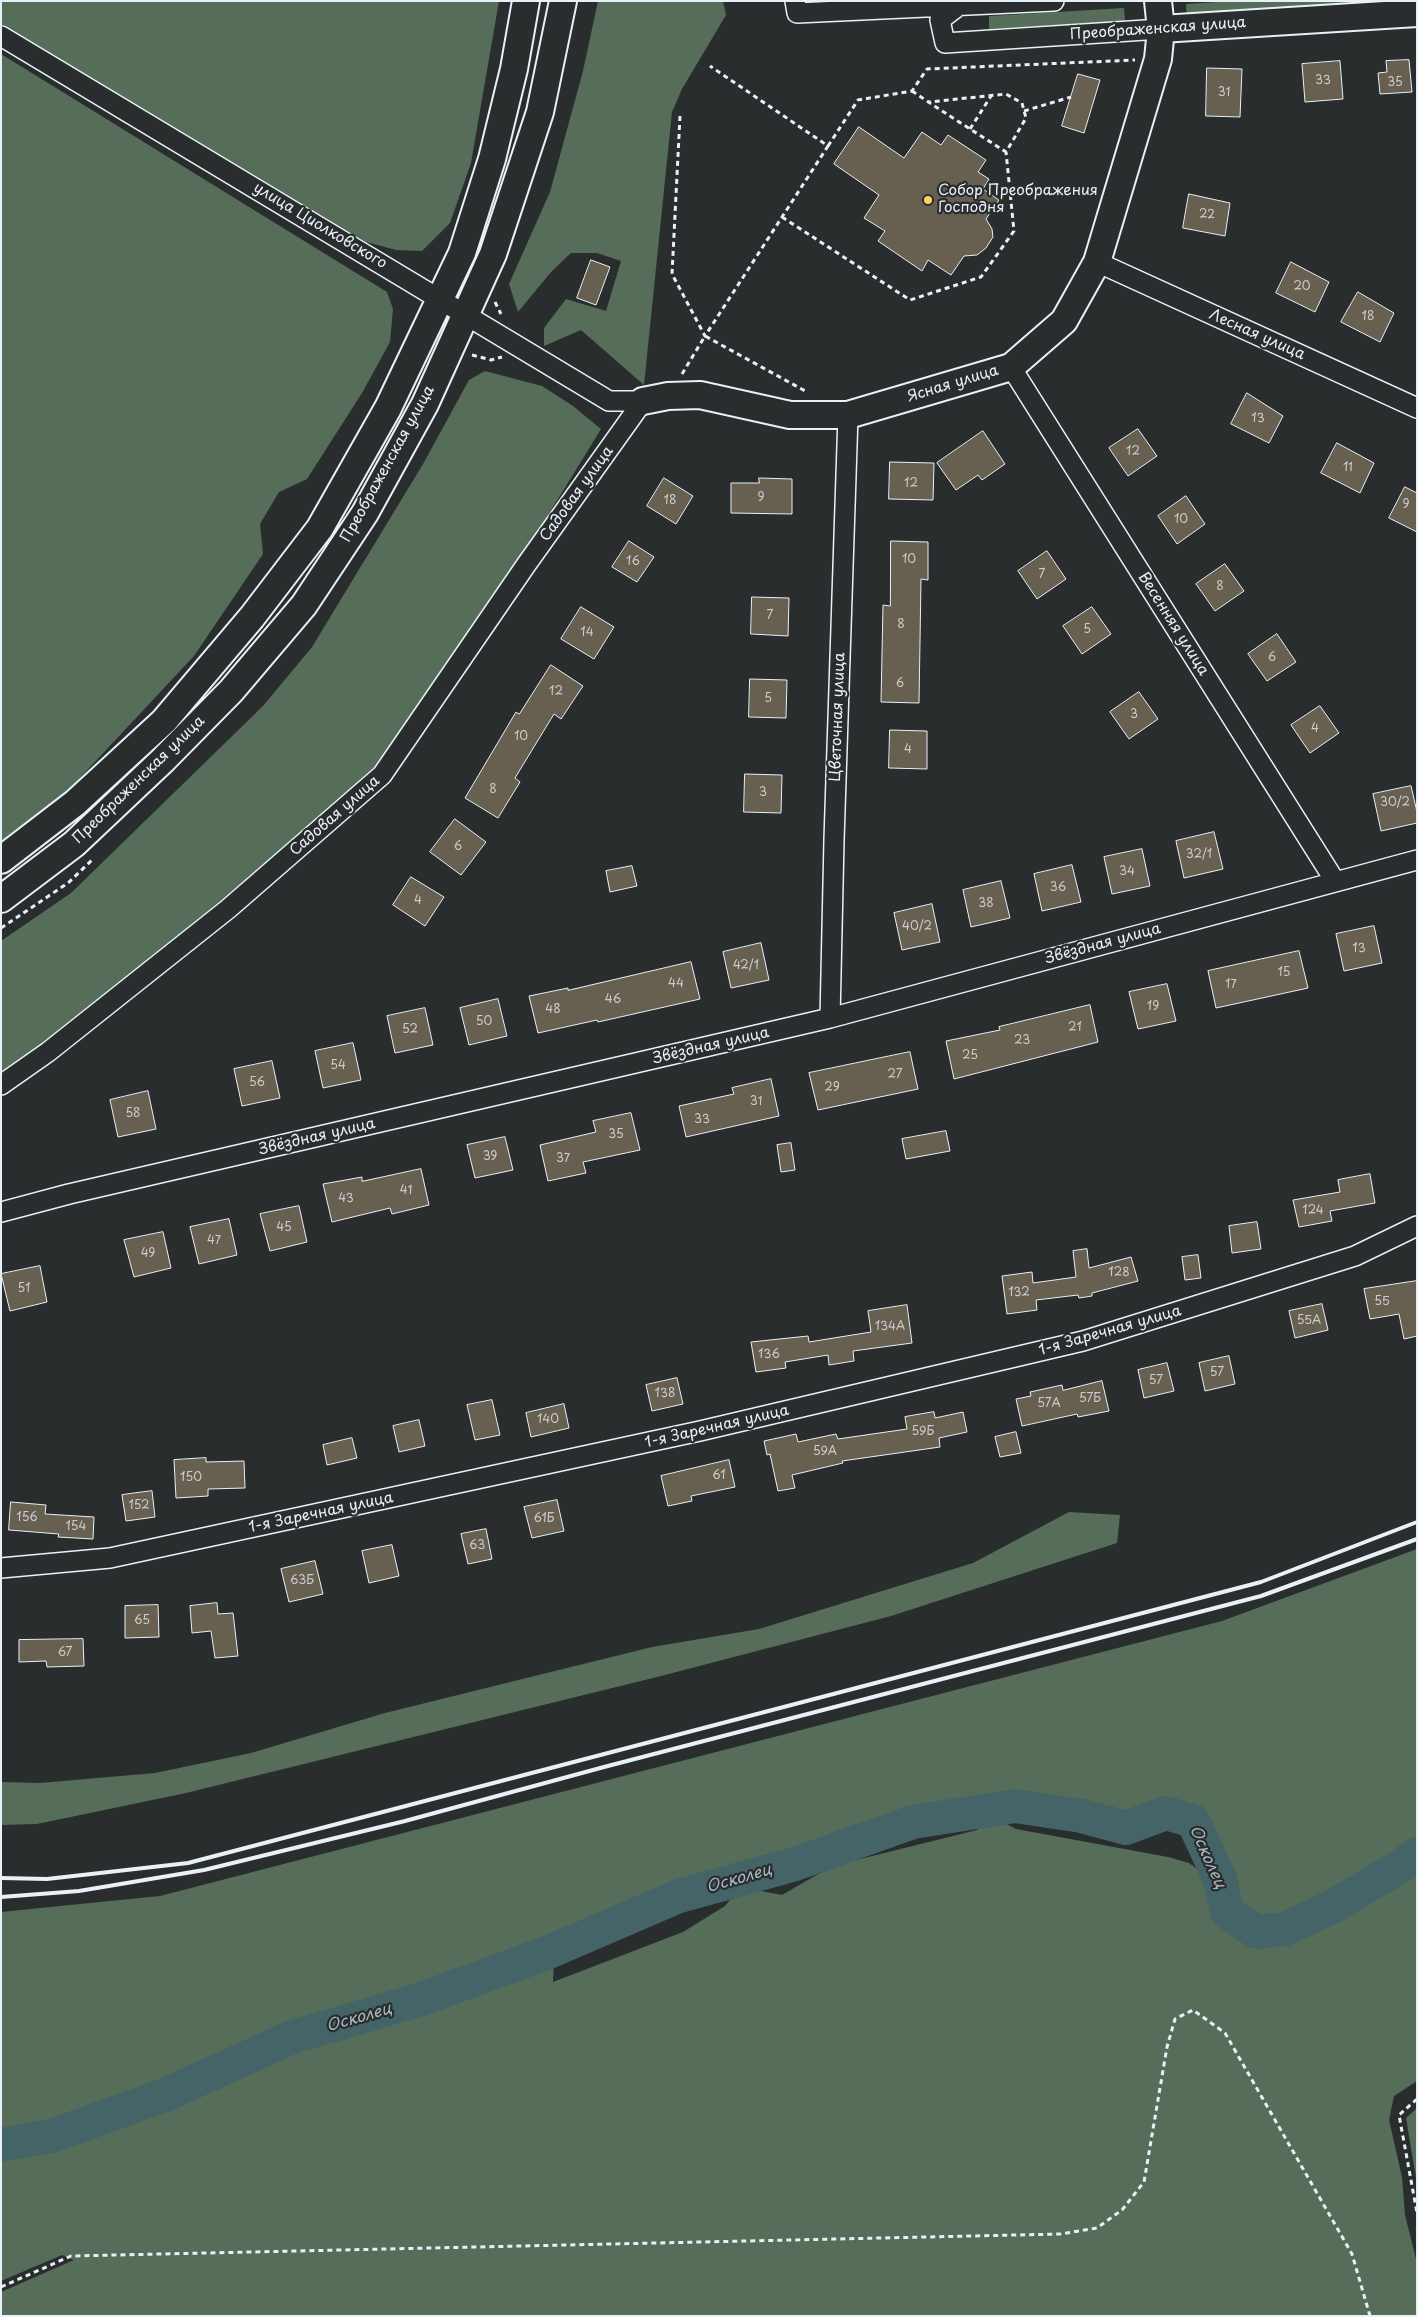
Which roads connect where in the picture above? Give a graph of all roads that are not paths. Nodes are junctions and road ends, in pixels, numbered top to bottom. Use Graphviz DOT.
graph roads {
  1 [pos="526,1"];
  2 [pos="563,1"];
  3 [pos="795,1"];
  4 [pos="1054,1"];
  5 [pos="1158,1"];
  6 [pos="957,7"];
  7 [pos="1417,13"];
  8 [pos="1161,29"];
  9 [pos="1,36"];
  10 [pos="1097,262"];
  11 [pos="441,298"];
  12 [pos="466,313"];
  13 [pos="1010,367"];
  14 [pos="656,398"];
  15 [pos="1417,408"];
  16 [pos="848,415"];
  17 [pos="1,860"];
  18 [pos="1417,860"];
  19 [pos="1335,881"];
  20 [pos="1,899"];
  21 [pos="830,1018"];
  22 [pos="1,1085"];
  23 [pos="1,1212"];
  24 [pos="1417,1226"];
  25 [pos="1,1568"];
  1 -- 11 [label="main road, Преображенская улица"];
  2 -- 12 [label="main road, Преображенская улица"];
  3 -- 6 [label="street"];
  4 -- 6 [label="street"];
  5 -- 8 [label="main road, Ясная улица"];
  6 -- 8 [label="street, Преображенская улица"];
  7 -- 8 [label="main road, Преображенская улица"];
  8 -- 10 [label="main road, Ясная улица"];
  9 -- 11 [label="street, улица Циолковского"];
  10 -- 13 [label="main road, Ясная улица"];
  10 -- 15 [label="street, Лесная улица"];
  11 -- 12 [label="street, улица Циолковского"];
  11 -- 17 [label="main road, Преображенская улица"];
  12 -- 14 [label="street, улица Циолковского"];
  12 -- 20 [label="main road, Преображенская улица"];
  13 -- 16 [label="main road, Ясная улица"];
  13 -- 19 [label="street, Весенняя улица"];
  14 -- 16 [label="main road, Ясная улица"];
  14 -- 22 [label="street, Садовая улица"];
  16 -- 21 [label="street, Цветочная улица"];
  18 -- 19 [label="street, Звёздная улица"];
  19 -- 21 [label="street, Звёздная улица"];
  21 -- 23 [label="street, Звёздная улица"];
  24 -- 25 [label="street, 1-я Заречная улица"];
}
